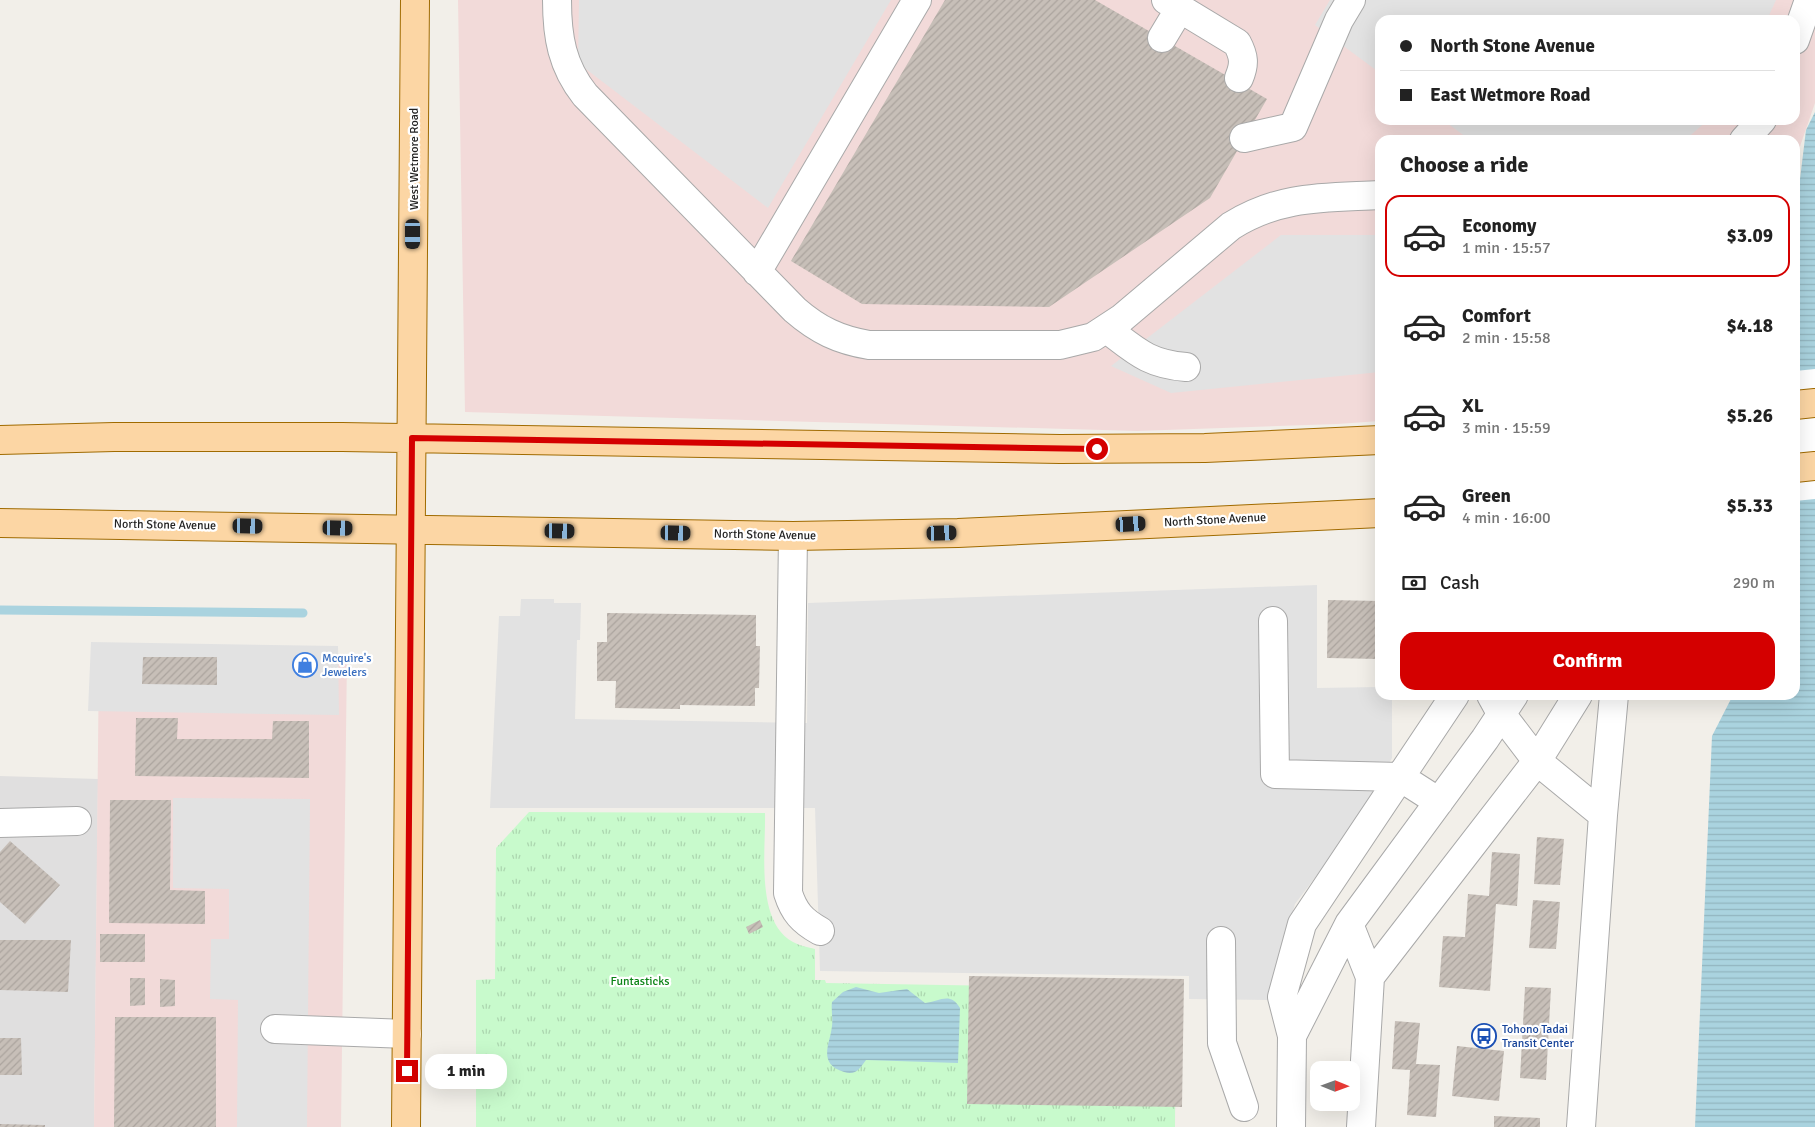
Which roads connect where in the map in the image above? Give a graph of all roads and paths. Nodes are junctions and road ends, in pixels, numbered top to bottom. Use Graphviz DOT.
graph roads {
  1 [pos="415,0"];
  2 [pos="557,0"];
  3 [pos="916,0"];
  4 [pos="1352,0"];
  5 [pos="1809,0"];
  6 [pos="1173,4"];
  7 [pos="1800,26"];
  8 [pos="1162,38"];
  9 [pos="1239,78"];
  10 [pos="1758,125"];
  11 [pos="1748,135"];
  12 [pos="1244,138"];
  13 [pos="1375,195"];
  14 [pos="757,272"];
  15 [pos="1107,329"];
  16 [pos="1186,367"];
  17 [pos="1815,403"];
  18 [pos="1800,404"];
  19 [pos="412,438"];
  20 [pos="0,440"];
  21 [pos="1375,440"];
  22 [pos="1815,466"];
  23 [pos="1800,468"];
  24 [pos="1375,512"];
  25 [pos="0,523"];
  26 [pos="410,529"];
  27 [pos="793,536"];
  28 [pos="1273,621"];
  29 [pos="1452,700"];
  30 [pos="1575,700"];
  31 [pos="1614,700"];
  32 [pos="1502,702"];
  33 [pos="1538,761"];
  34 [pos="1400,777"];
  35 [pos="1439,802"];
  36 [pos="1602,815"];
  37 [pos="77,821"];
  38 [pos="0,823"];
  39 [pos="1349,924"];
  40 [pos="820,931"];
  41 [pos="1221,940"];
  42 [pos="1370,977"];
  43 [pos="275,1029"];
  44 [pos="407,1034"];
  45 [pos="1292,1036"];
  46 [pos="1244,1107"];
  47 [pos="406,1127"];
  48 [pos="1291,1127"];
  49 [pos="1361,1127"];
  50 [pos="1581,1127"];
  1 -- 19 [label="main road, West Wetmore Road"];
  2 -- 14 [label="street"];
  3 -- 14 [label="street"];
  4 -- 12 [label="street"];
  5 -- 7 [label="street"];
  6 -- 8 [label="street"];
  6 -- 9 [label="street"];
  10 -- 11 [label="street"];
  13 -- 15 [label="street"];
  14 -- 15 [label="street"];
  15 -- 16 [label="street"];
  17 -- 18 [label="main road"];
  19 -- 20 [label="main road"];
  19 -- 21 [label="main road"];
  19 -- 26 [label="main road, West Wetmore Road"];
  22 -- 23 [label="main road"];
  24 -- 27 [label="main road, North Stone Avenue"];
  25 -- 26 [label="main road, North Stone Avenue"];
  26 -- 27 [label="main road, North Stone Avenue"];
  26 -- 44 [label="main road, West Wetmore Road"];
  27 -- 40 [label="street"];
  28 -- 34 [label="street"];
  29 -- 34 [label="street"];
  30 -- 33 [label="street"];
  31 -- 36 [label="street"];
  32 -- 33 [label="street"];
  32 -- 35 [label="street"];
  33 -- 36 [label="street"];
  33 -- 42 [label="street"];
  34 -- 35 [label="street"];
  34 -- 45 [label="street"];
  35 -- 39 [label="street"];
  36 -- 50 [label="street"];
  37 -- 38 [label="street"];
  39 -- 42 [label="street"];
  39 -- 45 [label="street"];
  41 -- 46 [label="street"];
  42 -- 49 [label="street"];
  43 -- 44 [label="street"];
  44 -- 47 [label="main road, West Wetmore Road"];
  45 -- 48 [label="street"];
}
